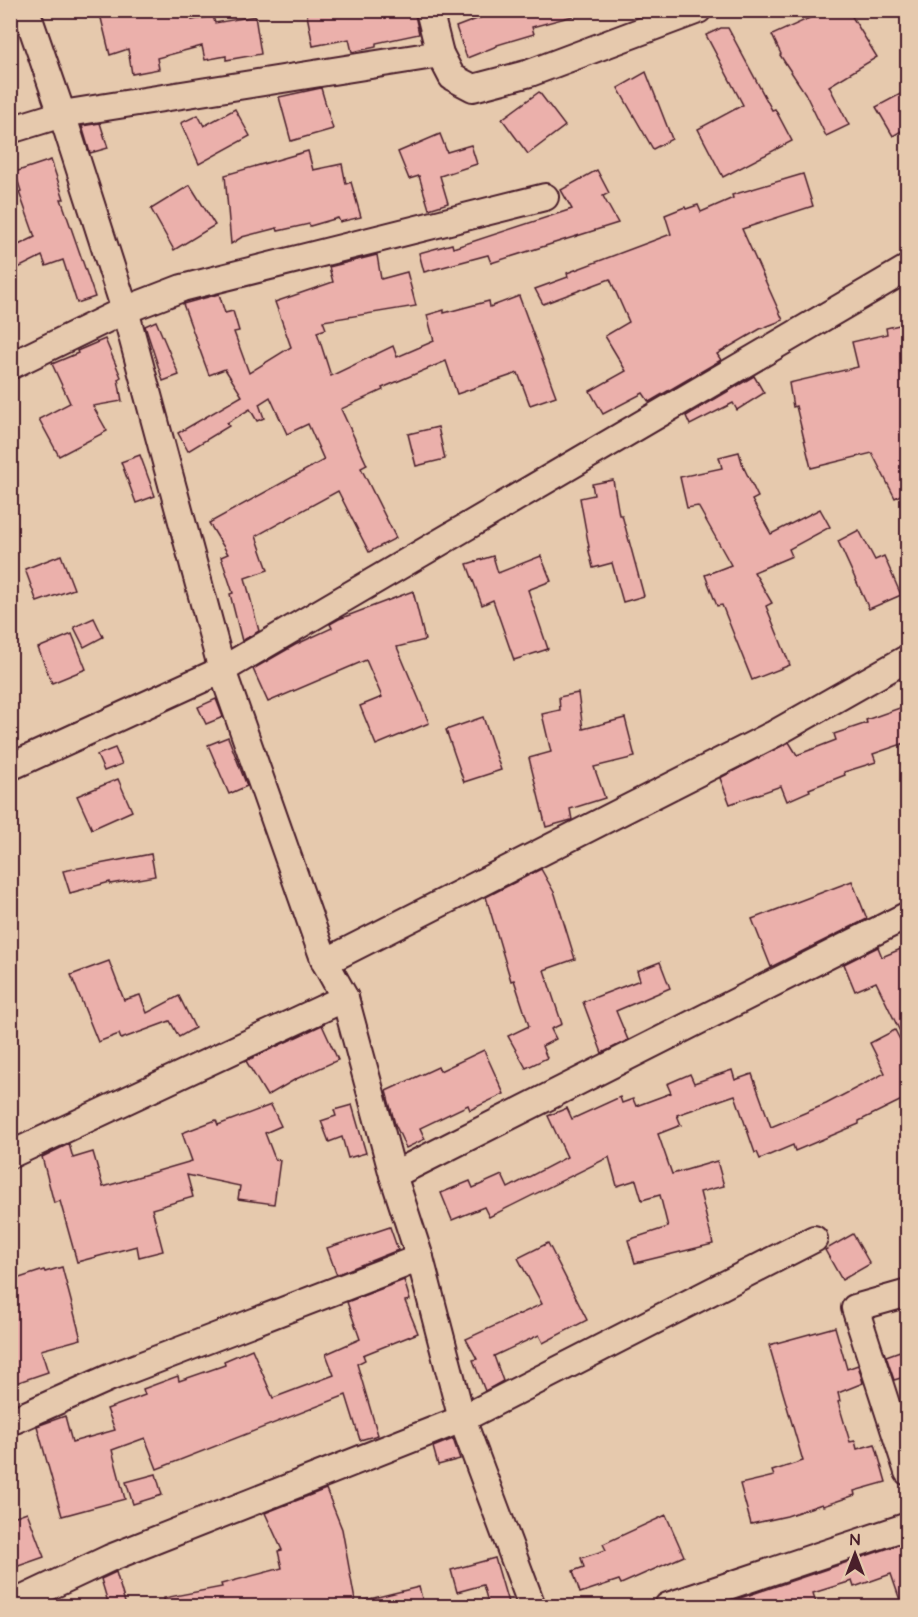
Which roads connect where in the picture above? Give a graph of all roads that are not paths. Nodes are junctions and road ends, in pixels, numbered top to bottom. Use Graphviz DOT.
graph roads {
  1 [pos="26,10"];
  2 [pos="429,10"];
  3 [pos="698,10"];
  4 [pos="440,54"];
  5 [pos="62,114"];
  6 [pos="10,130"];
  7 [pos="545,197"];
  8 [pos="908,268"];
  9 [pos="125,310"];
  10 [pos="10,366"];
  11 [pos="908,658"];
  12 [pos="222,670"];
  13 [pos="10,767"];
  14 [pos="908,915"];
  15 [pos="325,962"];
  16 [pos="345,998"];
  17 [pos="10,1155"];
  18 [pos="393,1175"];
  19 [pos="814,1239"];
  20 [pos="420,1258"];
  21 [pos="908,1293"];
  22 [pos="462,1419"];
  23 [pos="10,1422"];
  24 [pos="908,1472"];
  25 [pos="908,1526"];
  26 [pos="10,1605"];
  27 [pos="532,1606"];
  28 [pos="668,1606"];
  1 -- 5 [label="street"];
  2 -- 4 [label="street"];
  3 -- 4 [label="street"];
  4 -- 5 [label="street"];
  5 -- 6 [label="street"];
  5 -- 9 [label="street"];
  7 -- 9 [label="street"];
  8 -- 12 [label="street"];
  9 -- 10 [label="street"];
  9 -- 12 [label="street"];
  11 -- 15 [label="street"];
  12 -- 13 [label="street"];
  12 -- 15 [label="street"];
  14 -- 18 [label="street"];
  15 -- 16 [label="street"];
  16 -- 17 [label="street"];
  16 -- 18 [label="street"];
  18 -- 20 [label="street"];
  19 -- 22 [label="street"];
  20 -- 22 [label="street"];
  20 -- 23 [label="street"];
  21 -- 24 [label="street"];
  22 -- 26 [label="street"];
  22 -- 27 [label="street"];
  25 -- 28 [label="street"];
}
